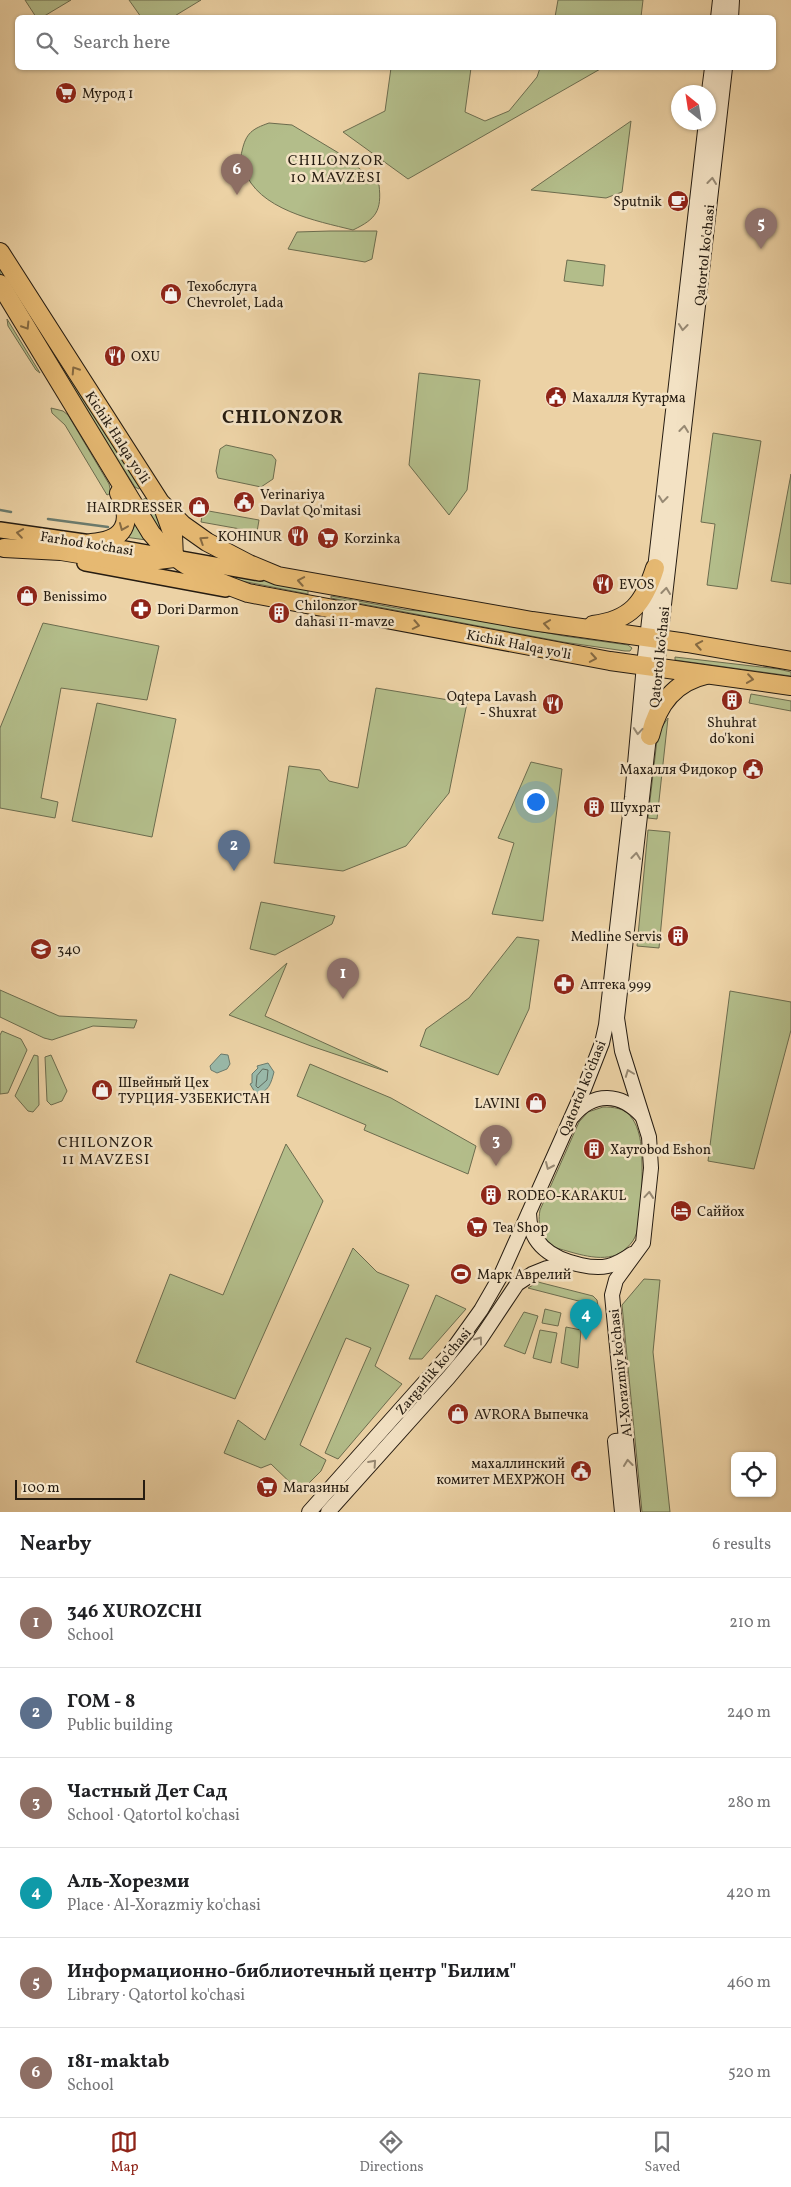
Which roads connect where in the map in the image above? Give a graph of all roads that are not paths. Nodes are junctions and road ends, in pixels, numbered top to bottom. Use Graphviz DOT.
graph roads {
  1 [pos="712,70"];
  2 [pos="725,70"];
  3 [pos="710,85"];
  4 [pos="705,130"];
  5 [pos="0,252"];
  6 [pos="0,284"];
  7 [pos="82,419"];
  8 [pos="146,481"];
  9 [pos="160,502"];
  10 [pos="0,530"];
  11 [pos="91,543"];
  12 [pos="2,548"];
  13 [pos="174,558"];
  14 [pos="656,568"];
  15 [pos="278,576"];
  16 [pos="169,579"];
  17 [pos="248,594"];
  18 [pos="441,605"];
  19 [pos="330,609"];
  20 [pos="577,628"];
  21 [pos="654,638"];
  22 [pos="791,661"];
  23 [pos="651,666"];
  24 [pos="708,674"];
  25 [pos="791,686"];
  26 [pos="650,736"];
  27 [pos="620,952"];
  28 [pos="644,1118"];
  29 [pos="569,1122"];
  30 [pos="529,1212"];
  31 [pos="642,1244"];
  32 [pos="571,1263"];
  33 [pos="621,1440"];
  34 [pos="309,1512"];
  35 [pos="328,1512"];
  36 [pos="622,1512"];
  37 [pos="633,1512"];
  1 -- 3 [label="main road"];
  21 -- 2 [label="main road, Qatortol ko'chasi, one-way"];
  4 -- 14 [label="main road, Qatortol ko'chasi, one-way"];
  8 -- 5 [label="highway, Kichik Halqa yo'li, one-way"];
  6 -- 7 [label="highway, Kichik Halqa yo'li, one-way"];
  7 -- 8 [label="highway"];
  7 -- 11 [label="highway, one-way"];
  7 -- 13 [label="highway, Kichik Halqa yo'li"];
  8 -- 9 [label="highway, Kichik Halqa yo'li"];
  9 -- 13 [label="highway"];
  15 -- 9 [label="highway, Kichik Halqa yo'li, one-way"];
  11 -- 10 [label="main road, Farhod ko'chasi, one-way"];
  11 -- 13 [label="main road, Farhod ko'chasi"];
  12 -- 13 [label="highway"];
  12 -- 16 [label="main road, Farhod ko'chasi"];
  13 -- 15 [label="main road, Kichik Halqa yo'li"];
  13 -- 17 [label="highway, Kichik Halqa yo'li"];
  14 -- 20 [label="highway"];
  14 -- 21 [label="main road, Qatortol ko'chasi"];
  18 -- 15 [label="highway, Kichik Halqa yo'li, one-way"];
  16 -- 17 [label="main road, Kichik Halqa yo'li"];
  17 -- 19 [label="highway, Kichik Halqa yo'li"];
  18 -- 19 [label="highway"];
  20 -- 18 [label="highway, Kichik Halqa yo'li, one-way"];
  19 -- 23 [label="highway, Kichik Halqa yo'li, one-way"];
  20 -- 21 [label="highway, Kichik Halqa yo'li"];
  22 -- 21 [label="highway, Kichik Halqa yo'li, one-way"];
  21 -- 23 [label="main road, Qatortol ko'chasi"];
  23 -- 24 [label="highway, Kichik Halqa yo'li"];
  23 -- 26 [label="main road, Qatortol ko'chasi"];
  23 -- 27 [label="main road, Qatortol ko'chasi, one-way"];
  24 -- 25 [label="highway, Kichik Halqa yo'li, one-way"];
  24 -- 26 [label="highway"];
  27 -- 26 [label="main road, Qatortol ko'chasi, one-way"];
  28 -- 27 [label="main road, Qatortol ko'chasi, one-way"];
  27 -- 29 [label="main road, Qatortol ko'chasi"];
  28 -- 29 [label="main road"];
  31 -- 28 [label="main road, Qatortol ko'chasi, one-way"];
  29 -- 30 [label="main road, Qatortol ko'chasi, one-way"];
  30 -- 32 [label="main road"];
  30 -- 34 [label="main road, Zargarlik ko'chasi"];
  31 -- 32 [label="main road"];
  31 -- 33 [label="main road, Al-Xorazmiy ko'chasi"];
  35 -- 32 [label="main road, Zargarlik ko'chasi, one-way"];
  33 -- 36 [label="main road, Al-Xorazmiy ko'chasi"];
  37 -- 33 [label="main road, Al-Xorazmiy ko'chasi, one-way"];
}
